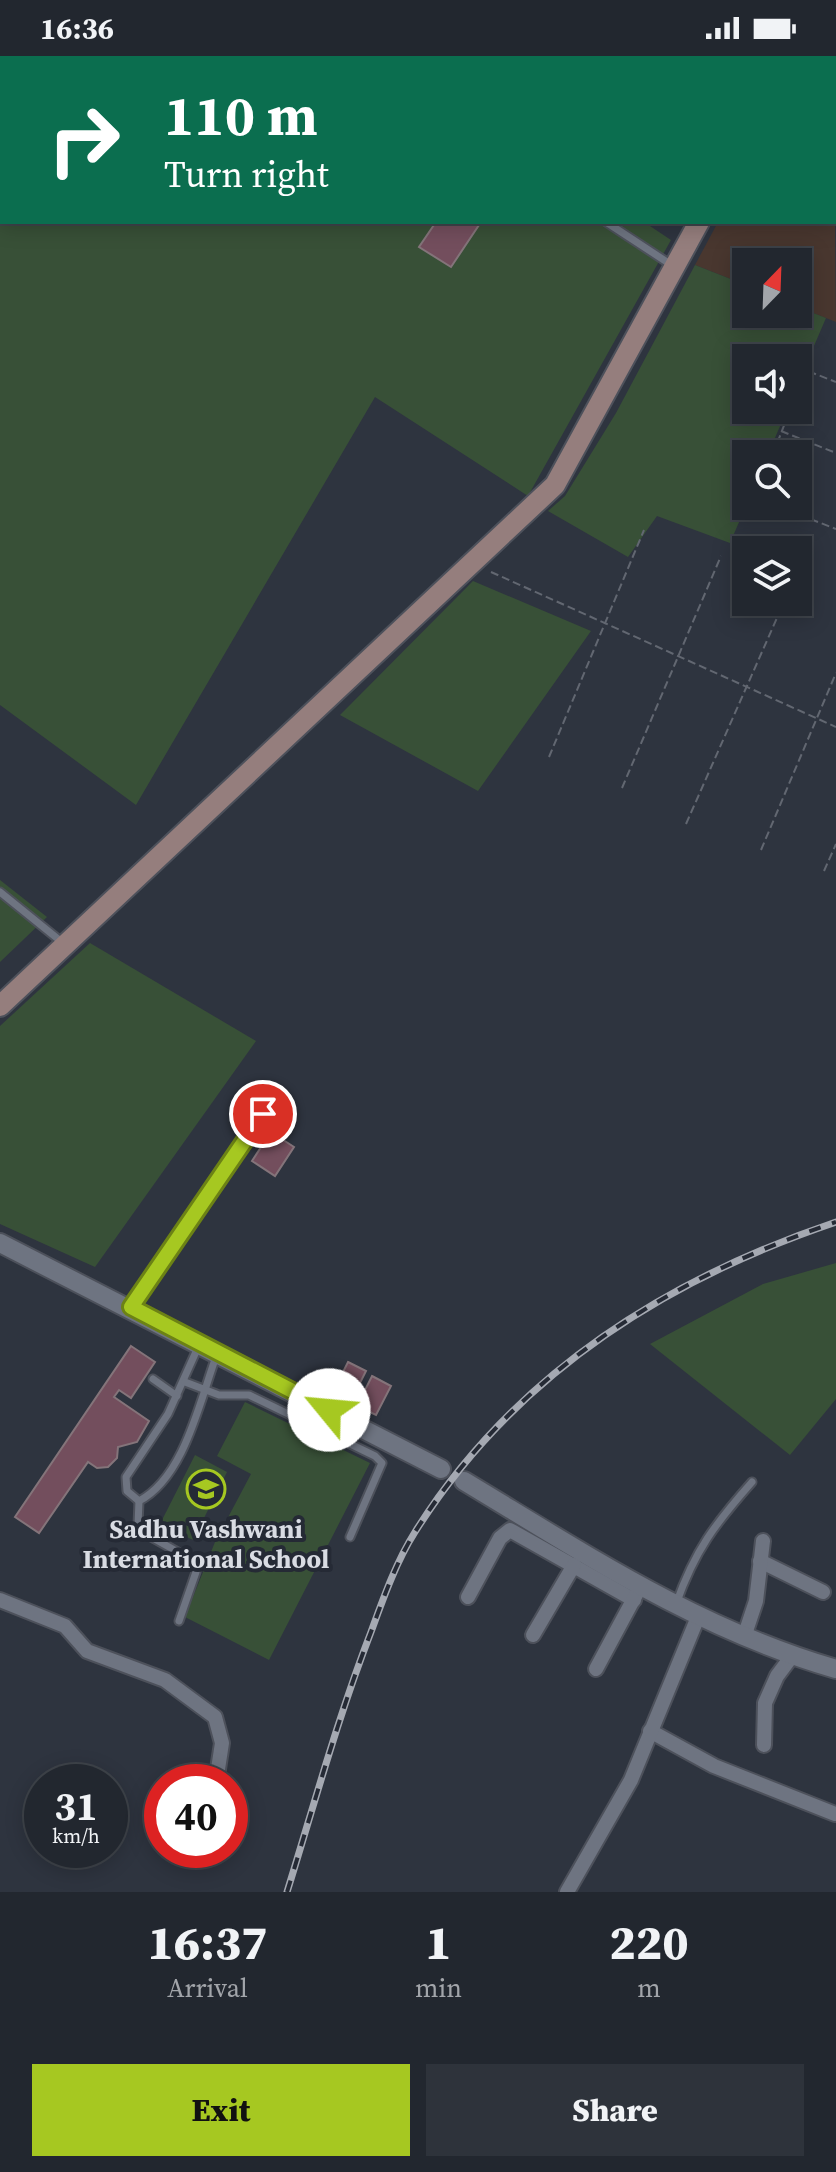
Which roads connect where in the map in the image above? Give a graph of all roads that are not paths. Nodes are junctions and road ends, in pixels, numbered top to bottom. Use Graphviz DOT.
graph roads {
  1 [pos="609,224"];
  2 [pos="698,224"];
  3 [pos="675,267"];
  4 [pos="0,892"];
  5 [pos="65,944"];
  6 [pos="0,1006"];
  7 [pos="263,1114"];
  8 [pos="0,1243"];
  9 [pos="131,1307"];
  10 [pos="200,1343"];
  11 [pos="217,1352"];
  12 [pos="153,1379"];
  13 [pos="185,1382"];
  14 [pos="203,1391"];
  15 [pos="177,1396"];
  16 [pos="441,1469"];
  17 [pos="464,1481"];
  18 [pos="752,1482"];
  19 [pos="139,1501"];
  20 [pos="350,1537"];
  21 [pos="763,1541"];
  22 [pos="760,1561"];
  23 [pos="574,1565"];
  24 [pos="823,1592"];
  25 [pos="637,1594"];
  26 [pos="468,1597"];
  27 [pos="0,1600"];
  28 [pos="676,1606"];
  29 [pos="698,1617"];
  30 [pos="179,1621"];
  31 [pos="533,1635"];
  32 [pos="744,1637"];
  33 [pos="792,1656"];
  34 [pos="596,1669"];
  35 [pos="836,1669"];
  36 [pos="650,1731"];
  37 [pos="764,1745"];
  38 [pos="219,1764"];
  39 [pos="835,1814"];
  40 [pos="567,1892"];
  1 -- 3 [label="lane"];
  2 -- 3 [label="main road"];
  3 -- 5 [label="main road"];
  4 -- 5 [label="lane"];
  5 -- 6 [label="main road"];
  7 -- 9 [label="lane"];
  8 -- 9 [label="street"];
  9 -- 10 [label="street"];
  10 -- 11 [label="street"];
  10 -- 13 [label="lane"];
  11 -- 14 [label="lane"];
  11 -- 16 [label="street"];
  12 -- 15 [label="lane"];
  13 -- 14 [label="lane"];
  13 -- 15 [label="lane"];
  14 -- 19 [label="lane"];
  14 -- 20 [label="lane"];
  15 -- 19 [label="lane"];
  17 -- 25 [label="street"];
  18 -- 28 [label="lane"];
  19 -- 30 [label="lane"];
  21 -- 22 [label="street"];
  22 -- 24 [label="street"];
  22 -- 32 [label="street"];
  23 -- 25 [label="street"];
  23 -- 26 [label="street"];
  23 -- 31 [label="street"];
  25 -- 28 [label="street"];
  25 -- 34 [label="street"];
  27 -- 38 [label="street"];
  28 -- 29 [label="street"];
  29 -- 32 [label="street"];
  29 -- 36 [label="street"];
  32 -- 33 [label="street"];
  33 -- 35 [label="street"];
  33 -- 37 [label="street"];
  36 -- 39 [label="street"];
  36 -- 40 [label="street"];
}
